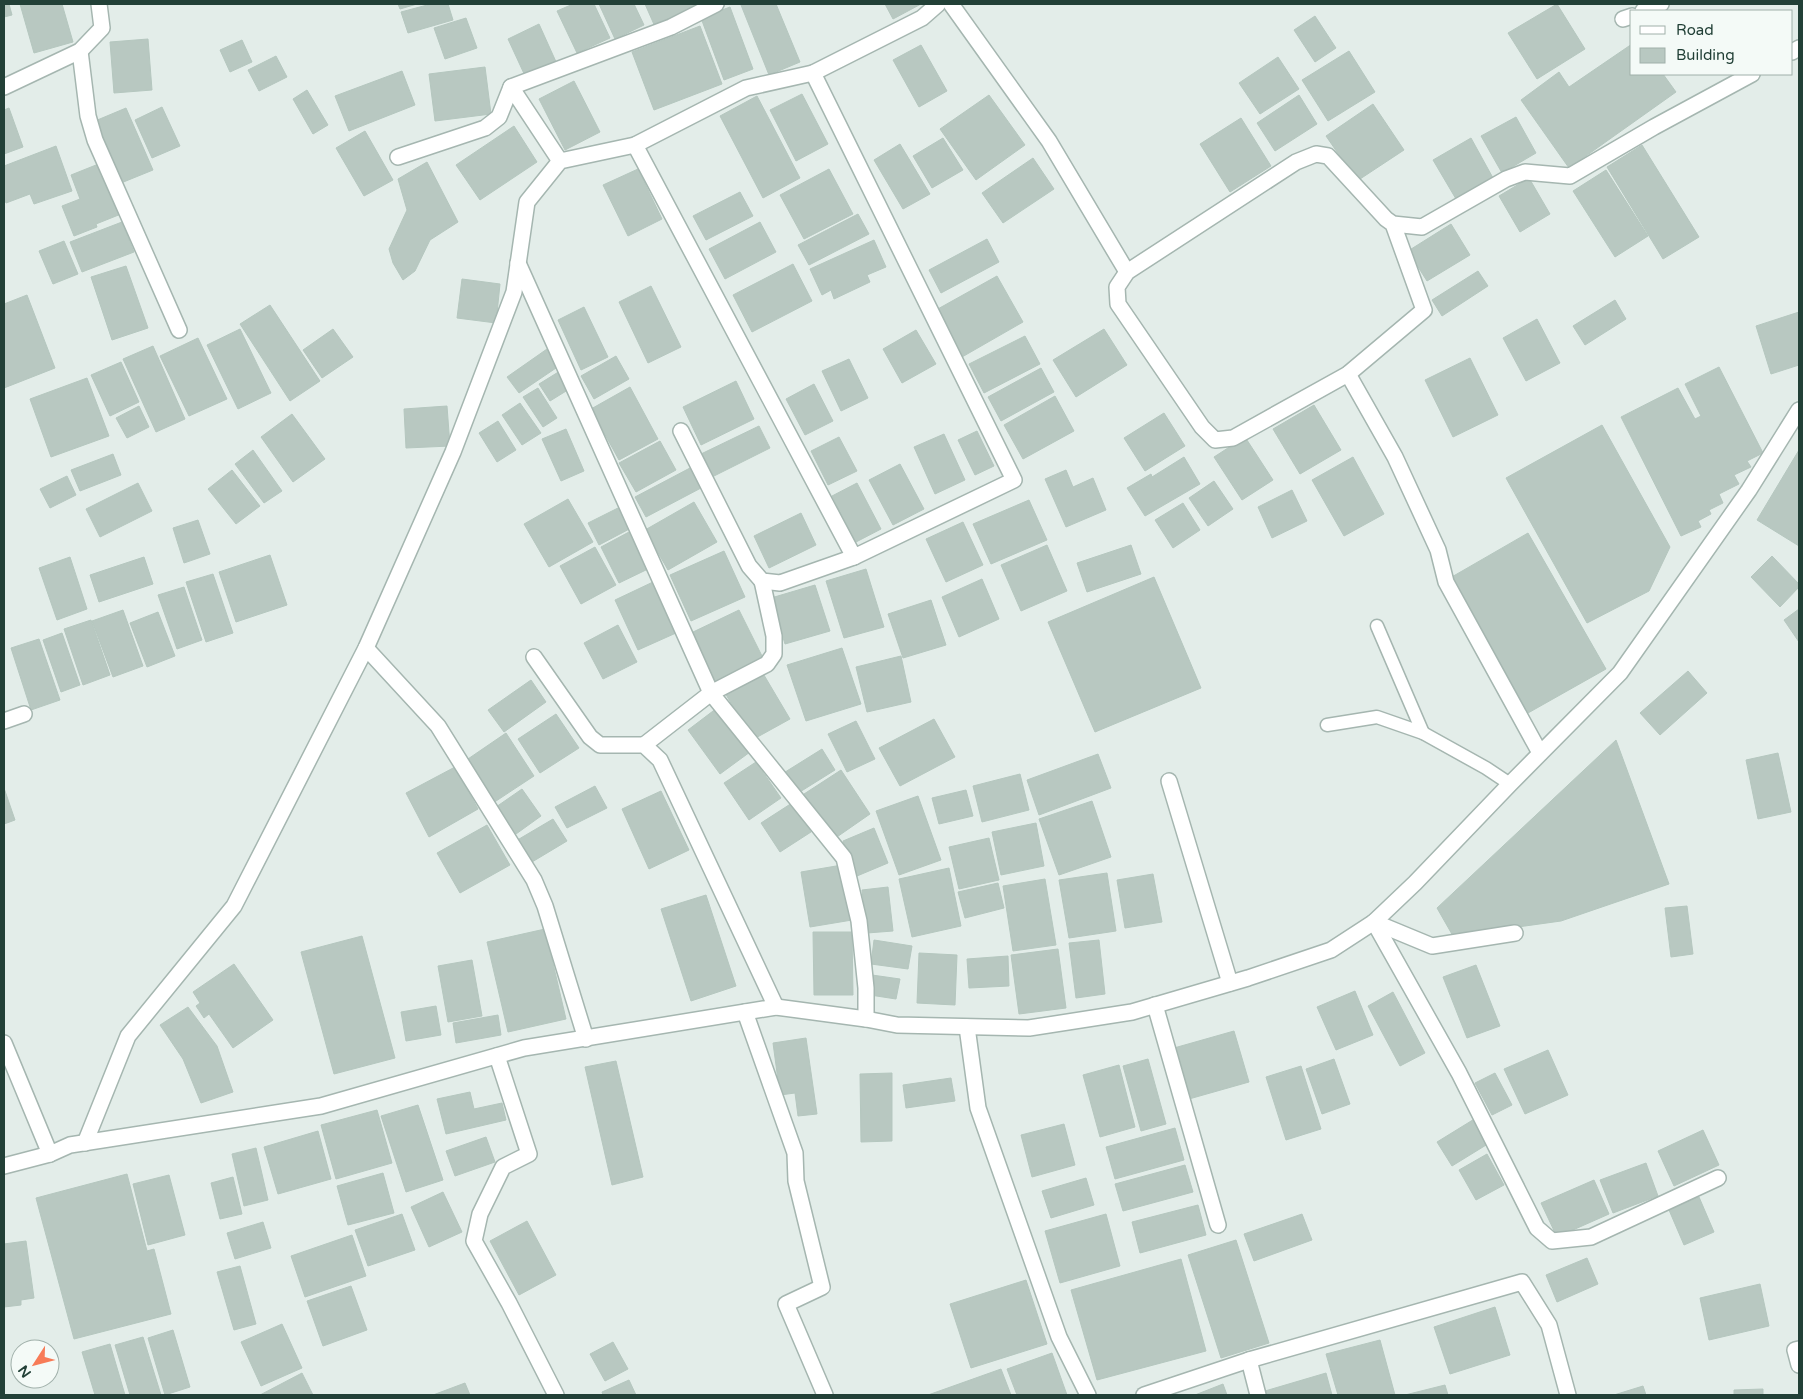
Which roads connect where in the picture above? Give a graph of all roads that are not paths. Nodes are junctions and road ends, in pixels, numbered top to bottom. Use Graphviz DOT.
graph roads {
  1 [pos="99,4"];
  2 [pos="716,4"];
  3 [pos="938,4"];
  4 [pos="951,4"];
  5 [pos="1662,4"];
  6 [pos="1646,10"];
  7 [pos="80,51"];
  8 [pos="813,73"];
  9 [pos="1750,75"];
  10 [pos="4,87"];
  11 [pos="511,87"];
  12 [pos="635,144"];
  13 [pos="398,157"];
  14 [pos="560,161"];
  15 [pos="1393,224"];
  16 [pos="518,263"];
  17 [pos="1127,272"];
  18 [pos="179,330"];
  19 [pos="1348,374"];
  20 [pos="1799,410"];
  21 [pos="681,431"];
  22 [pos="854,558"];
  23 [pos="762,581"];
  24 [pos="1377,626"];
  25 [pos="366,648"];
  26 [pos="534,657"];
  27 [pos="711,693"];
  28 [pos="24,714"];
  29 [pos="4,721"];
  30 [pos="1327,725"];
  31 [pos="1424,733"];
  32 [pos="644,745"];
  33 [pos="1540,753"];
  34 [pos="1169,781"];
  35 [pos="1510,784"];
  36 [pos="1374,922"];
  37 [pos="1515,933"];
  38 [pos="1230,983"];
  39 [pos="1155,1005"];
  40 [pos="776,1007"];
  41 [pos="745,1012"];
  42 [pos="866,1019"];
  43 [pos="967,1026"];
  44 [pos="586,1039"];
  45 [pos="4,1043"];
  46 [pos="497,1056"];
  47 [pos="84,1143"];
  48 [pos="50,1154"];
  49 [pos="4,1166"];
  50 [pos="1718,1178"];
  51 [pos="1218,1225"];
  52 [pos="1799,1349"];
  53 [pos="1249,1360"];
  54 [pos="1799,1366"];
  55 [pos="556,1395"];
  56 [pos="825,1395"];
  57 [pos="1088,1395"];
  58 [pos="1144,1395"];
  59 [pos="1258,1395"];
  60 [pos="1568,1395"];
  1 -- 7 [label="street"];
  2 -- 11 [label="street"];
  3 -- 8 [label="street"];
  4 -- 17 [label="street"];
  5 -- 6 [label="street"];
  7 -- 10 [label="street"];
  7 -- 18 [label="street"];
  8 -- 12 [label="street"];
  8 -- 22 [label="street"];
  9 -- 15 [label="street"];
  11 -- 13 [label="street"];
  11 -- 14 [label="street"];
  12 -- 14 [label="street"];
  12 -- 22 [label="street"];
  14 -- 16 [label="street"];
  15 -- 17 [label="street"];
  15 -- 19 [label="street"];
  16 -- 25 [label="street"];
  16 -- 27 [label="street"];
  17 -- 19 [label="street"];
  19 -- 33 [label="street"];
  20 -- 33 [label="street"];
  21 -- 23 [label="street"];
  22 -- 23 [label="street"];
  23 -- 27 [label="street"];
  24 -- 31 [label="lane"];
  25 -- 44 [label="street"];
  25 -- 47 [label="street"];
  26 -- 32 [label="street"];
  27 -- 32 [label="street"];
  27 -- 42 [label="street"];
  28 -- 29 [label="street"];
  30 -- 31 [label="lane"];
  31 -- 35 [label="lane"];
  32 -- 40 [label="street"];
  33 -- 35 [label="street"];
  34 -- 38 [label="street"];
  35 -- 36 [label="street"];
  36 -- 37 [label="street"];
  36 -- 38 [label="street"];
  36 -- 50 [label="street"];
  38 -- 39 [label="street"];
  39 -- 43 [label="street"];
  39 -- 51 [label="street"];
  40 -- 41 [label="street"];
  40 -- 42 [label="street"];
  41 -- 44 [label="street"];
  41 -- 56 [label="street"];
  42 -- 43 [label="street"];
  43 -- 57 [label="street"];
  44 -- 46 [label="street"];
  45 -- 48 [label="street"];
  46 -- 47 [label="street"];
  46 -- 55 [label="street"];
  47 -- 48 [label="street"];
  48 -- 49 [label="street"];
  52 -- 54 [label="street"];
  53 -- 58 [label="street"];
  53 -- 59 [label="street"];
  53 -- 60 [label="street"];
}
